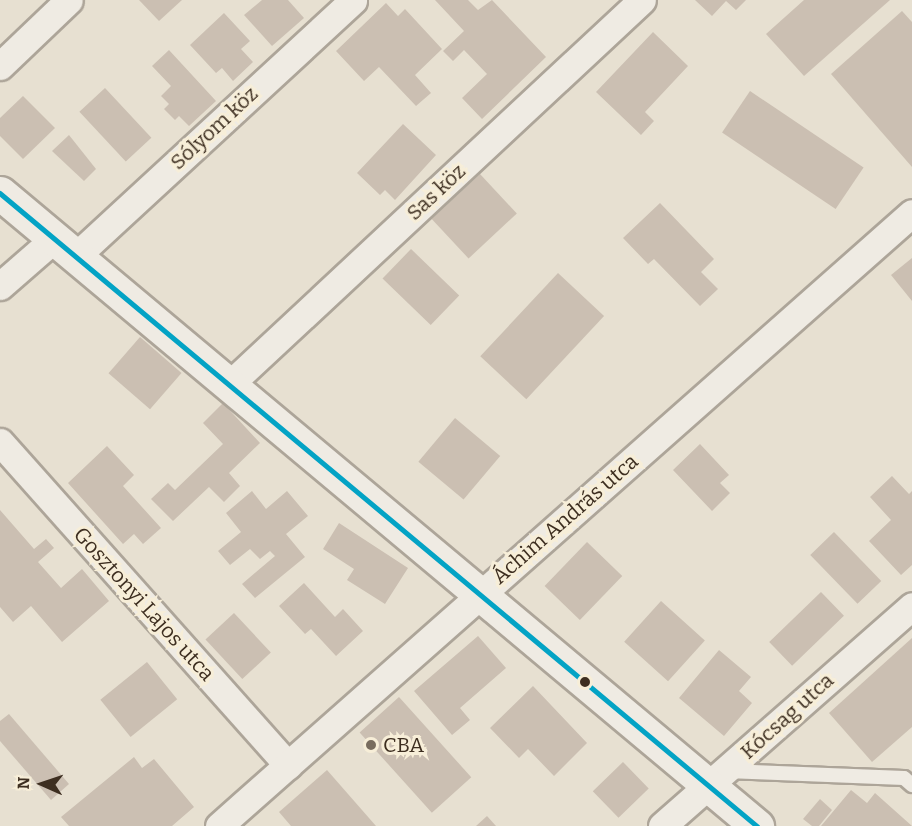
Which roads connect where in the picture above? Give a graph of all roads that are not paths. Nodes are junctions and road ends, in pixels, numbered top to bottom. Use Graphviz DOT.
graph roads {
  1 [pos="69,0"];
  2 [pos="353,0"];
  3 [pos="642,0"];
  4 [pos="0,66"];
  5 [pos="0,193"];
  6 [pos="912,213"];
  7 [pos="65,247"];
  8 [pos="0,286"];
  9 [pos="230,384"];
  10 [pos="0,442"];
  11 [pos="481,593"];
  12 [pos="912,606"];
  13 [pos="288,765"];
  14 [pos="717,778"];
  15 [pos="912,785"];
  16 [pos="219,826"];
  17 [pos="662,826"];
  18 [pos="757,826"];
  1 -- 4 [label="street"];
  2 -- 7 [label="street, Sólyom köz"];
  3 -- 9 [label="street, Sas köz"];
  5 -- 7 [label="street"];
  6 -- 11 [label="street, Áchim András utca"];
  7 -- 8 [label="street, Sólyom köz"];
  7 -- 9 [label="street"];
  9 -- 11 [label="street"];
  10 -- 13 [label="street, Gosztonyi Lajos utca"];
  11 -- 13 [label="street, Áchim András utca"];
  11 -- 14 [label="street"];
  12 -- 14 [label="street, Kócsag utca"];
  13 -- 16 [label="street, Áchim András utca"];
  14 -- 15 [label="lane"];
  14 -- 17 [label="street, Kócsag utca"];
  14 -- 18 [label="street"];
}
